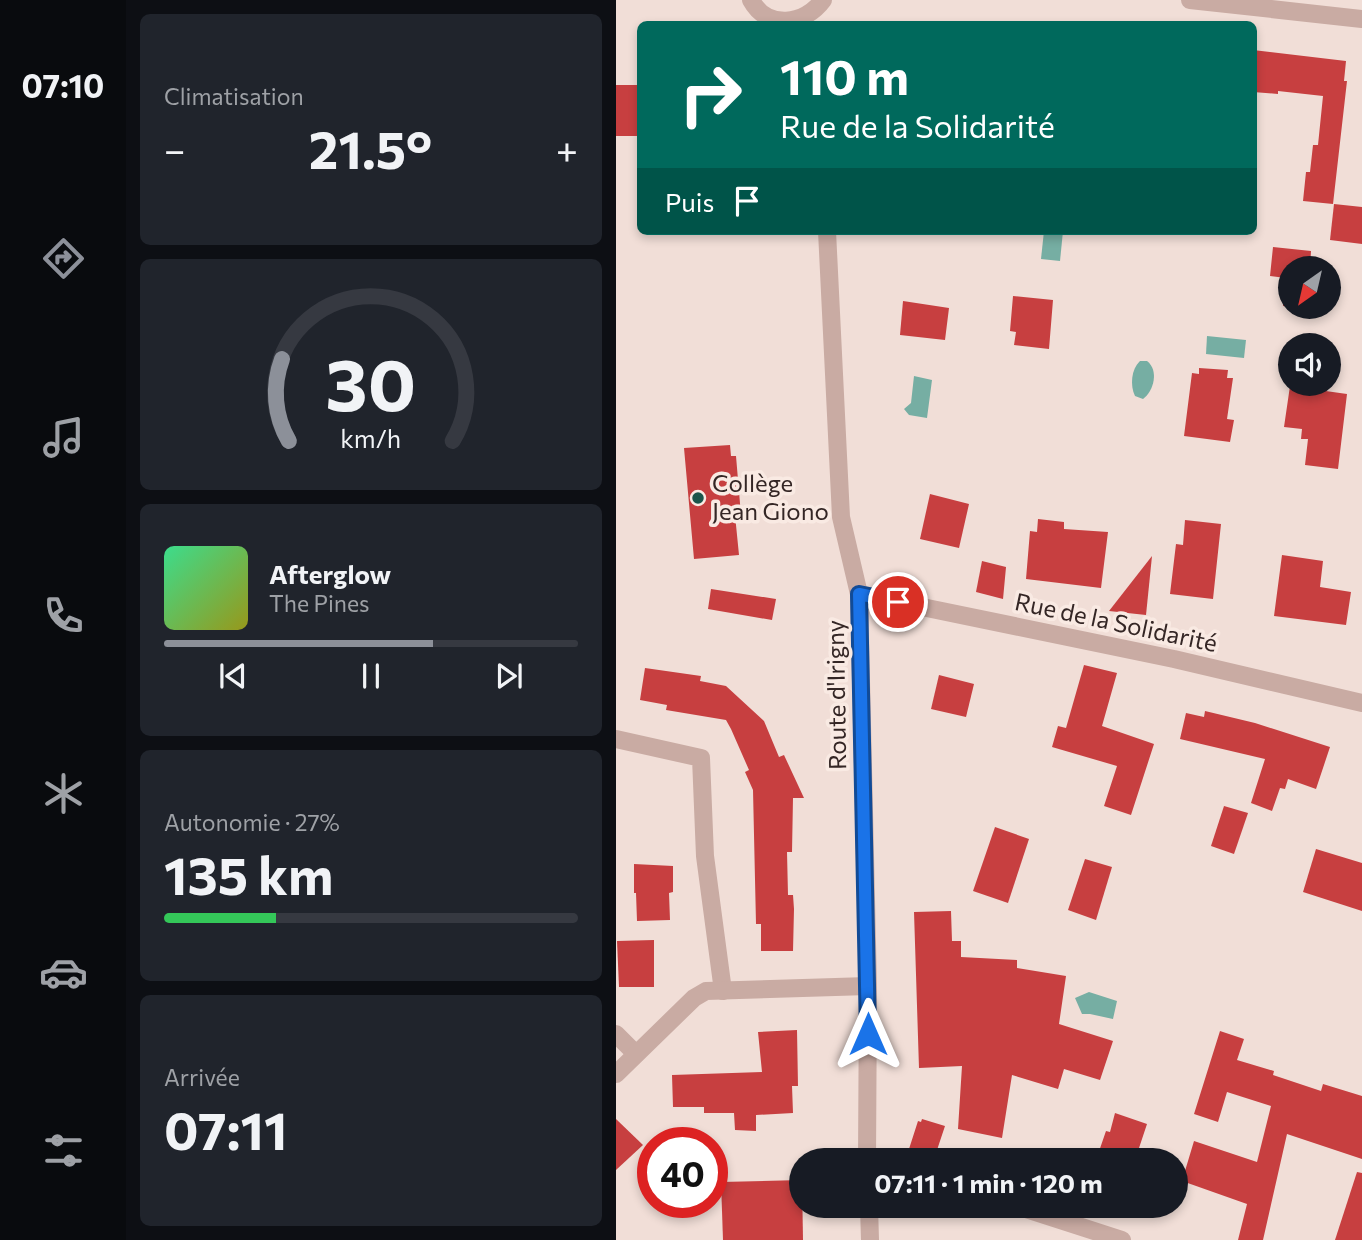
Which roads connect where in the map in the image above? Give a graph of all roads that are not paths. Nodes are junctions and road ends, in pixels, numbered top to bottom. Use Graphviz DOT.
graph roads {
  1 [pos="751,0"];
  2 [pos="823,0"];
  3 [pos="1190,0"];
  4 [pos="1362,19"];
  5 [pos="808,20"];
  6 [pos="827,235"];
  7 [pos="859,594"];
  8 [pos="1362,703"];
  9 [pos="616,739"];
  10 [pos="868,985"];
  11 [pos="723,991"];
  12 [pos="616,1034"];
  13 [pos="636,1054"];
  14 [pos="616,1074"];
  15 [pos="871,1148"];
  16 [pos="869,1218"];
  17 [pos="1054,1218"];
  18 [pos="870,1240"];
  19 [pos="1122,1240"];
  1 -- 5 [label="street"];
  2 -- 5 [label="street"];
  3 -- 4 [label="street"];
  6 -- 7 [label="street, Route d'Irigny"];
  7 -- 8 [label="street, Rue de la Solidarité"];
  7 -- 10 [label="street, Route d'Irigny"];
  9 -- 11 [label="street"];
  10 -- 11 [label="street"];
  10 -- 15 [label="street, Route d'Irigny"];
  11 -- 13 [label="street"];
  12 -- 13 [label="street"];
  13 -- 14 [label="street"];
  16 -- 18 [label="street"];
  17 -- 19 [label="street"];
}
